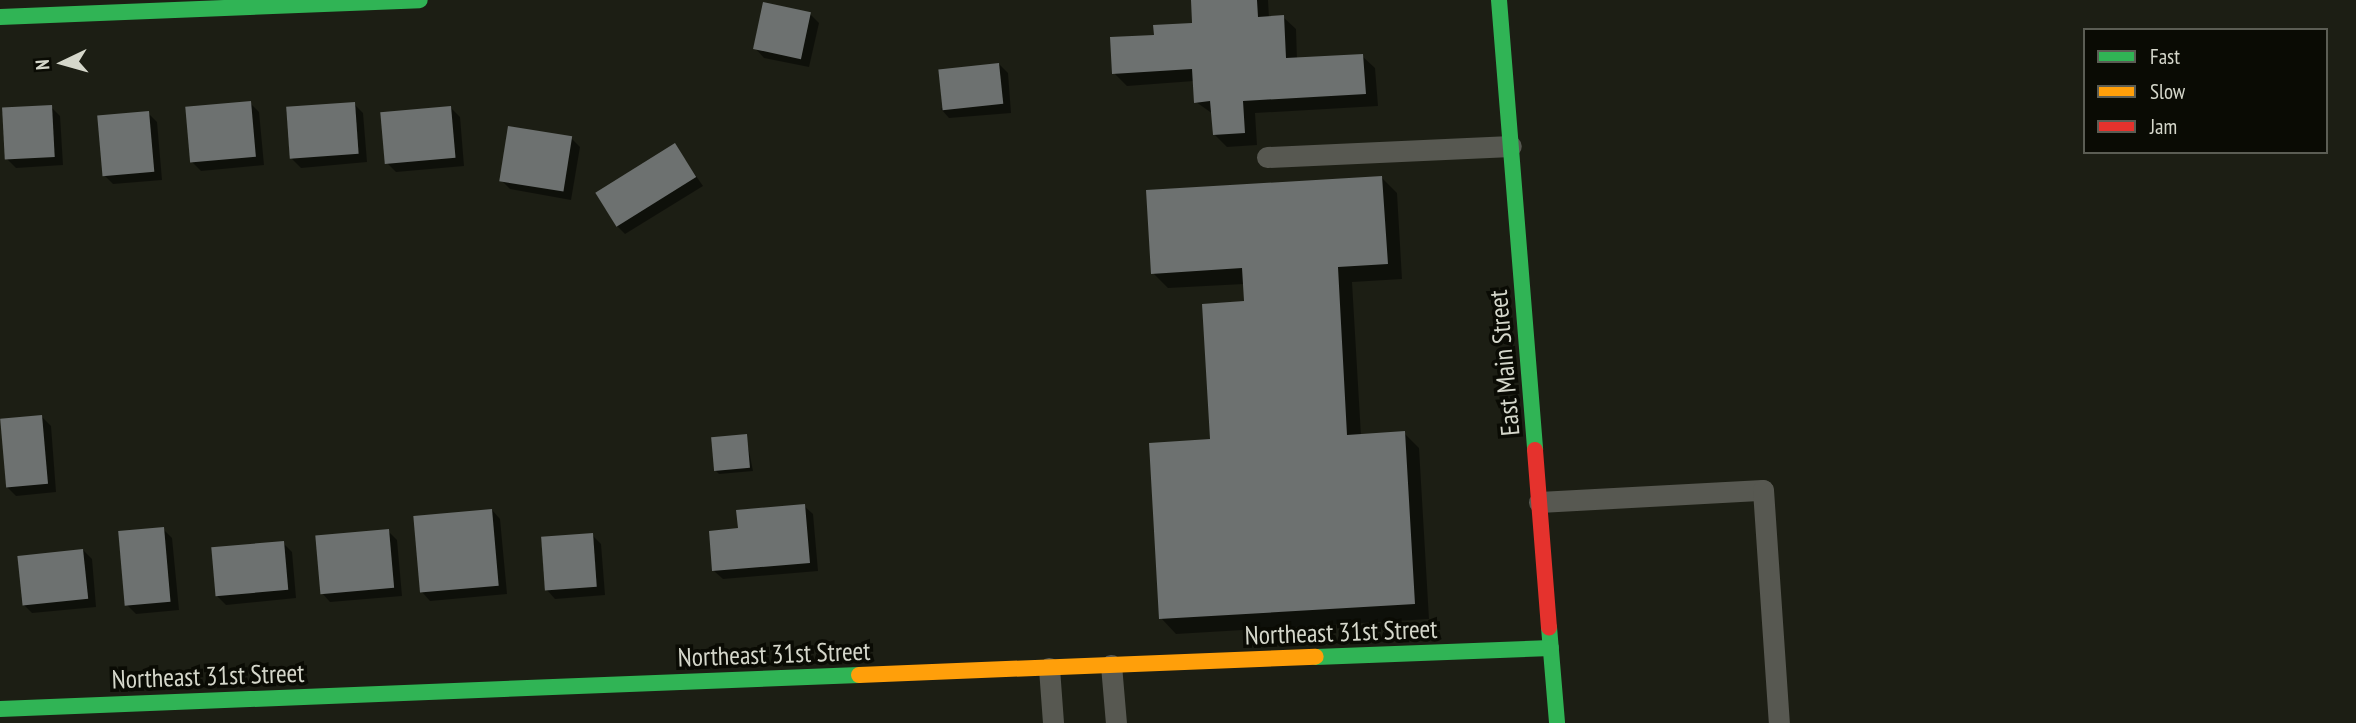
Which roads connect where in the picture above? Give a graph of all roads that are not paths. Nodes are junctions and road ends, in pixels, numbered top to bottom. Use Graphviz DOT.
graph roads {
  1 [pos="420,0"];
  2 [pos="1499,0"];
  3 [pos="0,17"];
  4 [pos="1511,146"];
  5 [pos="1267,158"];
  6 [pos="1539,502"];
  7 [pos="1551,648"];
  8 [pos="1111,665"];
  9 [pos="1049,668"];
  10 [pos="0,709"];
  11 [pos="1053,723"];
  12 [pos="1116,723"];
  13 [pos="1557,723"];
  14 [pos="1779,723"];
  1 -- 3 [label="street"];
  2 -- 4 [label="street, East Main Street"];
  4 -- 5 [label="lane"];
  4 -- 6 [label="street, East Main Street"];
  6 -- 7 [label="street, East Main Street"];
  6 -- 14 [label="lane"];
  7 -- 8 [label="street, Northeast 31st Street"];
  7 -- 13 [label="street, East Main Street"];
  8 -- 9 [label="street, Northeast 31st Street"];
  8 -- 12 [label="lane"];
  9 -- 10 [label="street, Northeast 31st Street"];
  9 -- 11 [label="lane"];
}
